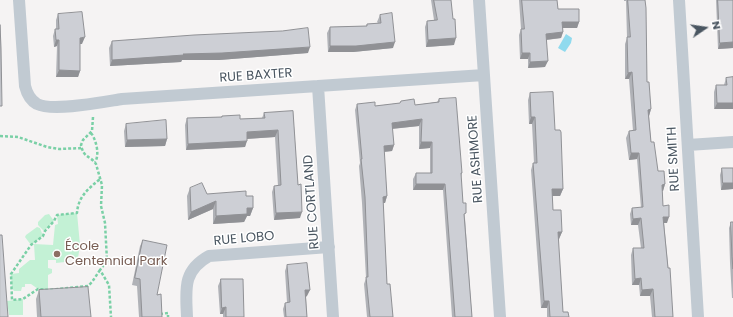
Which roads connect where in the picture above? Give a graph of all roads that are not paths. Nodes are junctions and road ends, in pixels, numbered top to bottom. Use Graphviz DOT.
graph roads {
  1 [pos="19,0"];
  2 [pos="479,0"];
  3 [pos="679,0"];
  4 [pos="484,75"];
  5 [pos="318,86"];
  6 [pos="733,142"];
  7 [pos="688,145"];
  8 [pos="329,247"];
  9 [pos="187,317"];
  10 [pos="334,317"];
  11 [pos="500,317"];
  12 [pos="698,317"];
  1 -- 5 [label="street, RUE BAXTER"];
  2 -- 4 [label="street, RUE ASHMORE"];
  3 -- 7 [label="street, RUE SMITH"];
  4 -- 5 [label="street, RUE BAXTER"];
  4 -- 11 [label="street, RUE ASHMORE"];
  5 -- 8 [label="street, RUE CORTLAND"];
  6 -- 7 [label="street"];
  7 -- 12 [label="street, RUE SMITH"];
  8 -- 9 [label="street, RUE LOBO"];
  8 -- 10 [label="street, RUE CORTLAND"];
}
